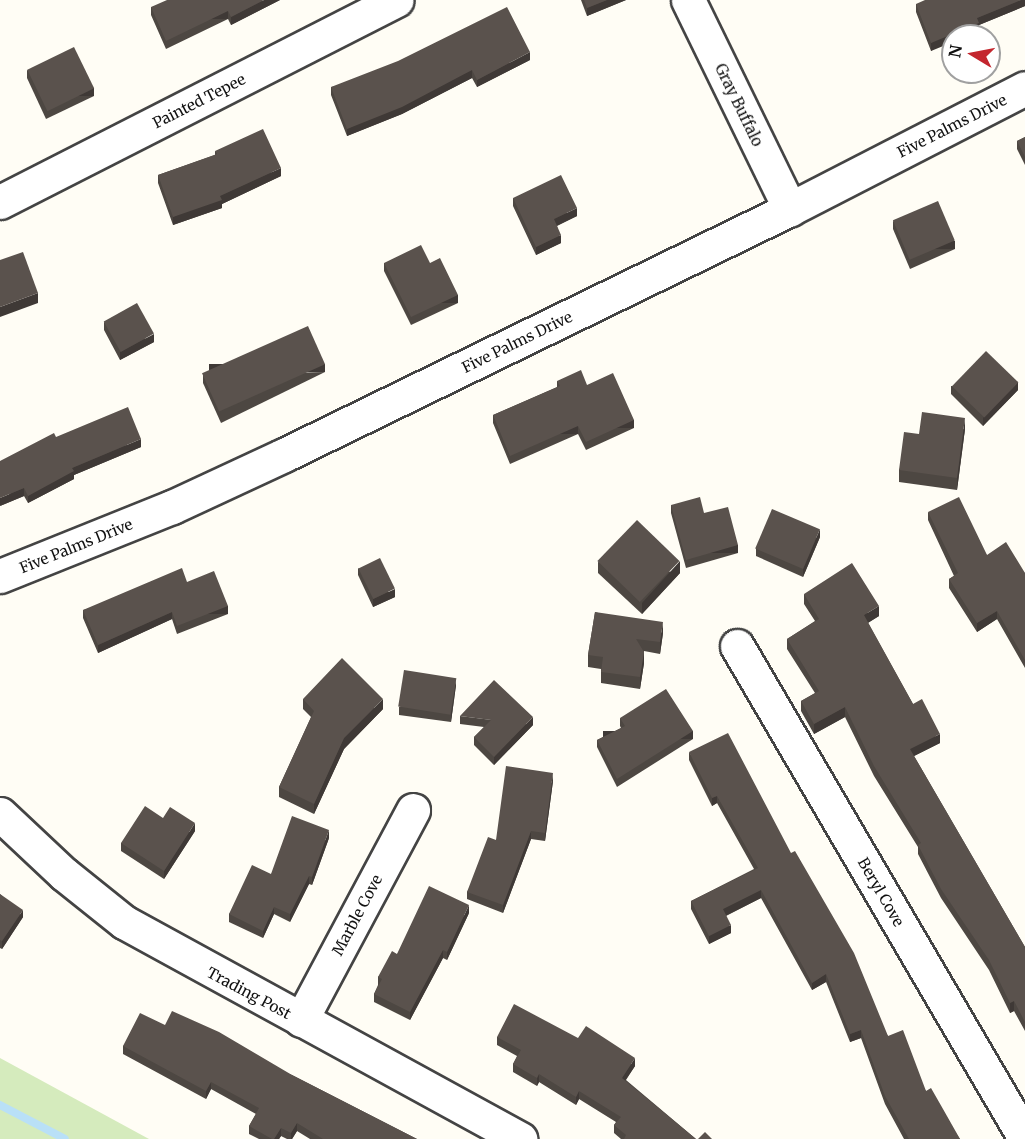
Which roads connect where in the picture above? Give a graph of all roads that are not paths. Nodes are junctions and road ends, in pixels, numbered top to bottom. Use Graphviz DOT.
graph roads {
  1 [pos="398,0"];
  2 [pos="688,0"];
  3 [pos="1025,88"];
  4 [pos="0,202"];
  5 [pos="790,209"];
  6 [pos="0,576"];
  7 [pos="737,646"];
  8 [pos="413,810"];
  9 [pos="0,814"];
  10 [pos="301,1020"];
  11 [pos="1025,1138"];
  12 [pos="521,1139"];
  1 -- 4 [label="street, Painted Tepee"];
  2 -- 5 [label="street, Gray Buffalo"];
  3 -- 5 [label="street, Five Palms Drive"];
  5 -- 6 [label="street, Five Palms Drive"];
  7 -- 11 [label="street, Beryl Cove"];
  8 -- 10 [label="street, Marble Cove"];
  9 -- 10 [label="street, Trading Post"];
  10 -- 12 [label="street, Trading Post"];
}
